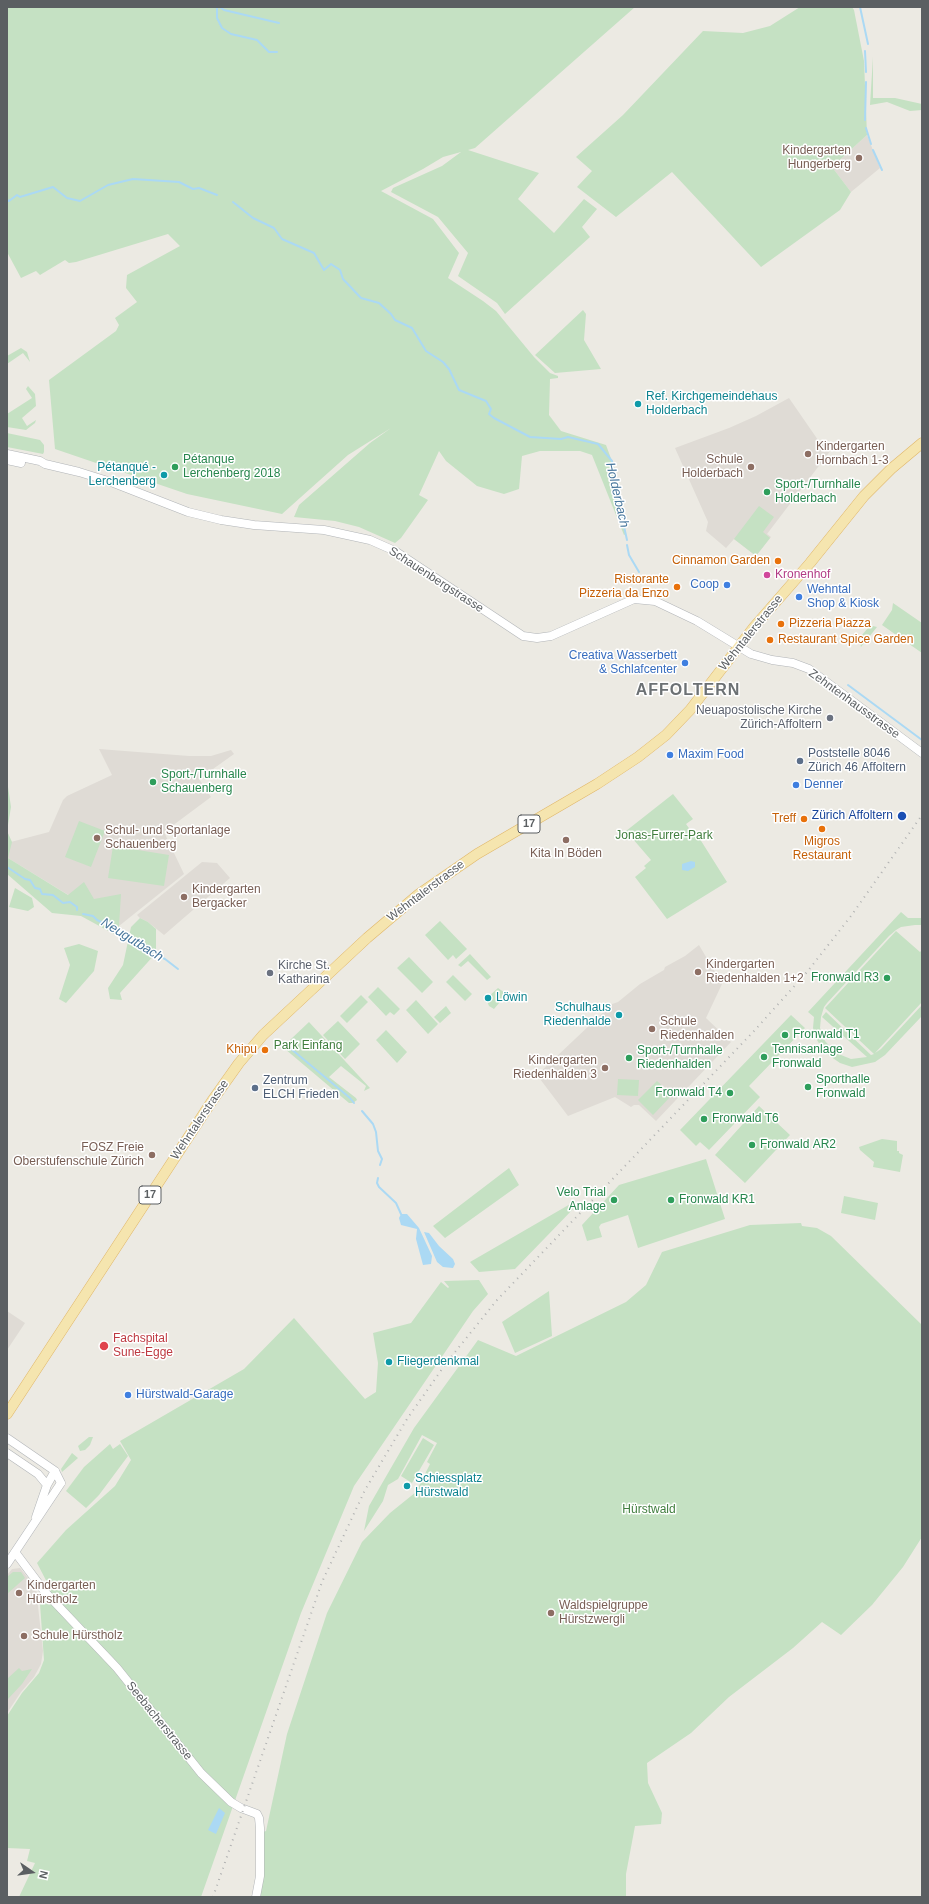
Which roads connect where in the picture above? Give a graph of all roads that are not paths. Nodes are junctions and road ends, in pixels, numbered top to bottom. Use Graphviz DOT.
graph roads {
  1 [pos="922,443"];
  2 [pos="7,454"];
  3 [pos="7,460"];
  4 [pos="45,464"];
  5 [pos="739,646"];
  6 [pos="922,753"];
  7 [pos="7,1414"];
  8 [pos="7,1438"];
  9 [pos="7,1452"];
  10 [pos="55,1471"];
  11 [pos="61,1483"];
  12 [pos="47,1484"];
  13 [pos="36,1519"];
  14 [pos="15,1552"];
  15 [pos="7,1564"];
  16 [pos="256,1897"];
  1 -- 5 [label="main road, Wehntalerstrasse / 17"];
  2 -- 4 [label="street, Schauenbergstrasse"];
  3 -- 4 [label="street, Schauenbergstrasse"];
  4 -- 5 [label="street, Schauenbergstrasse"];
  5 -- 6 [label="street, Zehntenhausstrasse"];
  5 -- 7 [label="main road, Wehntalerstrasse / 17"];
  8 -- 10 [label="street"];
  9 -- 12 [label="street"];
  10 -- 11 [label="street"];
  10 -- 12 [label="street"];
  11 -- 12 [label="street"];
  11 -- 13 [label="street"];
  12 -- 13 [label="street"];
  13 -- 14 [label="street"];
  14 -- 15 [label="street"];
  14 -- 16 [label="street, Seebacherstrasse"];
}
